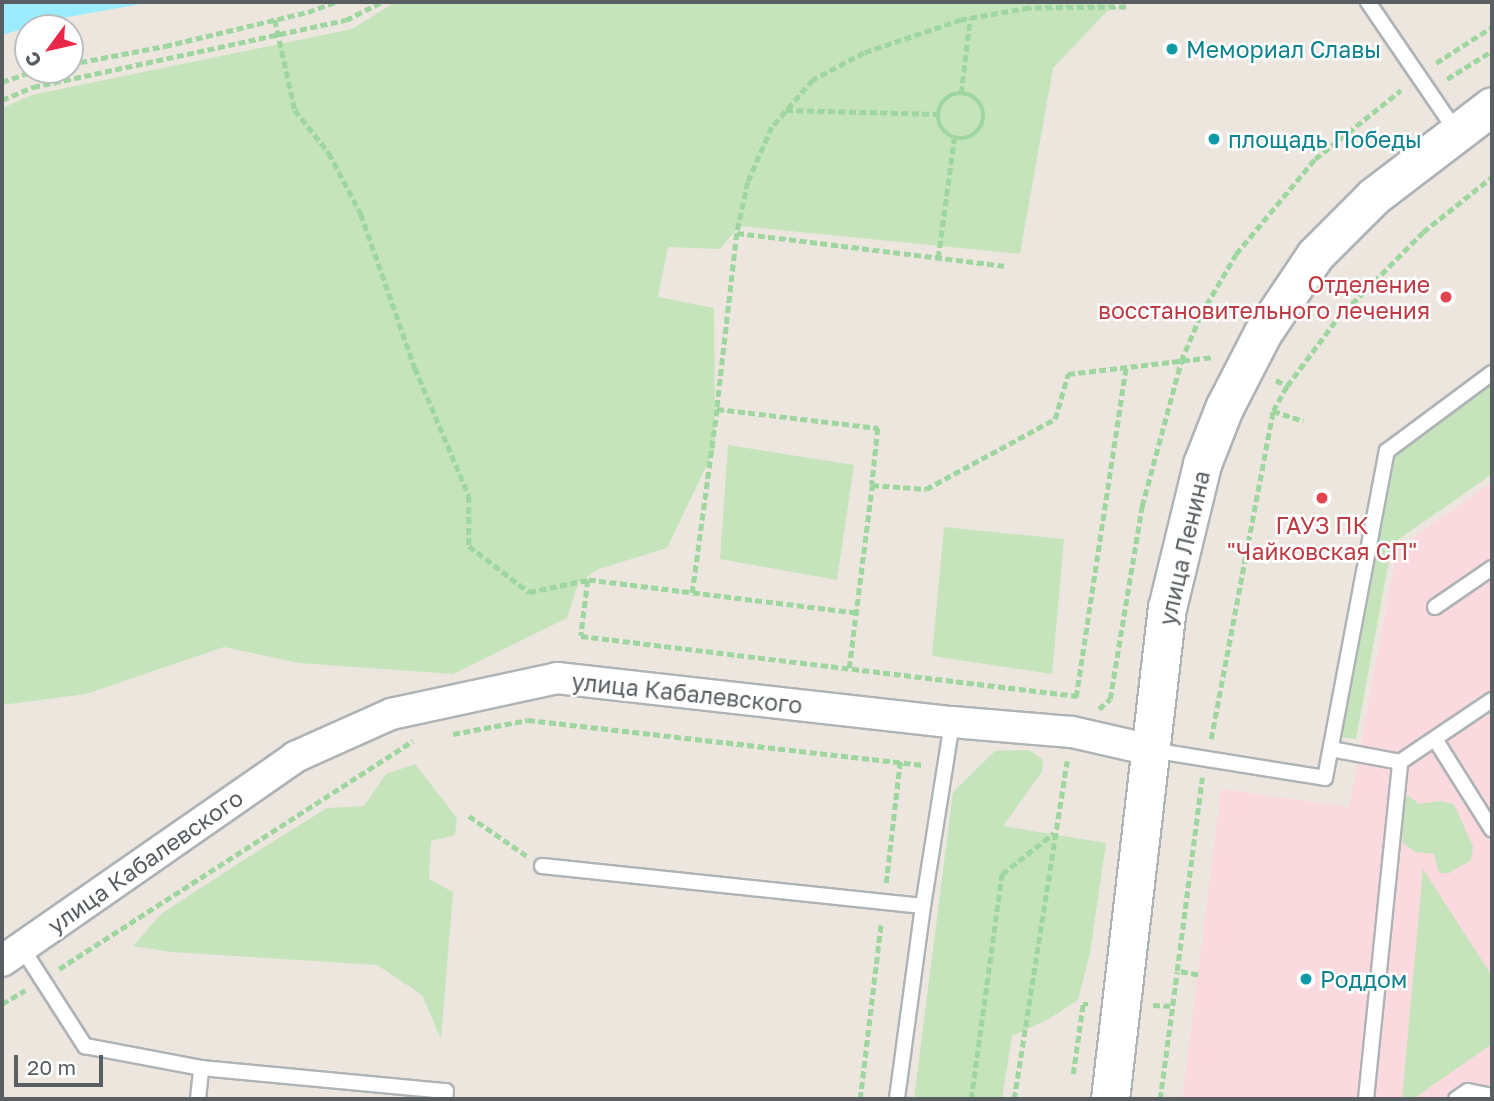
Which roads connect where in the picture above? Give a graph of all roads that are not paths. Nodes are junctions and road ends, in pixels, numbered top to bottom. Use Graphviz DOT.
graph roads {
  1 [pos="1368,2"];
  2 [pos="1492,106"];
  3 [pos="1456,131"];
  4 [pos="1492,373"];
  5 [pos="1492,568"];
  6 [pos="1435,607"];
  7 [pos="1492,700"];
  8 [pos="952,722"];
  9 [pos="1435,739"];
  10 [pos="1331,749"];
  11 [pos="1152,750"];
  12 [pos="1400,762"];
  13 [pos="1492,830"];
  14 [pos="542,866"];
  15 [pos="923,906"];
  16 [pos="12,954"];
  17 [pos="201,1068"];
  18 [pos="1492,1096"];
  19 [pos="198,1099"];
  20 [pos="445,1099"];
  21 [pos="897,1099"];
  22 [pos="1110,1099"];
  23 [pos="1366,1099"];
  24 [pos="1456,1099"];
  1 -- 3 [label="lane"];
  2 -- 3 [label="street, улица Ленина"];
  3 -- 11 [label="street, улица Ленина"];
  4 -- 10 [label="lane"];
  5 -- 6 [label="lane"];
  7 -- 9 [label="lane"];
  8 -- 11 [label="street, улица Кабалевского"];
  8 -- 15 [label="lane"];
  8 -- 16 [label="street, улица Кабалевского"];
  9 -- 12 [label="lane"];
  9 -- 13 [label="lane"];
  10 -- 11 [label="lane"];
  10 -- 12 [label="lane"];
  11 -- 22 [label="street, улица Ленина"];
  12 -- 23 [label="lane"];
  14 -- 15 [label="lane"];
  15 -- 21 [label="lane"];
  16 -- 17 [label="lane"];
  17 -- 19 [label="lane"];
  17 -- 20 [label="lane"];
  18 -- 24 [label="lane"];
}
